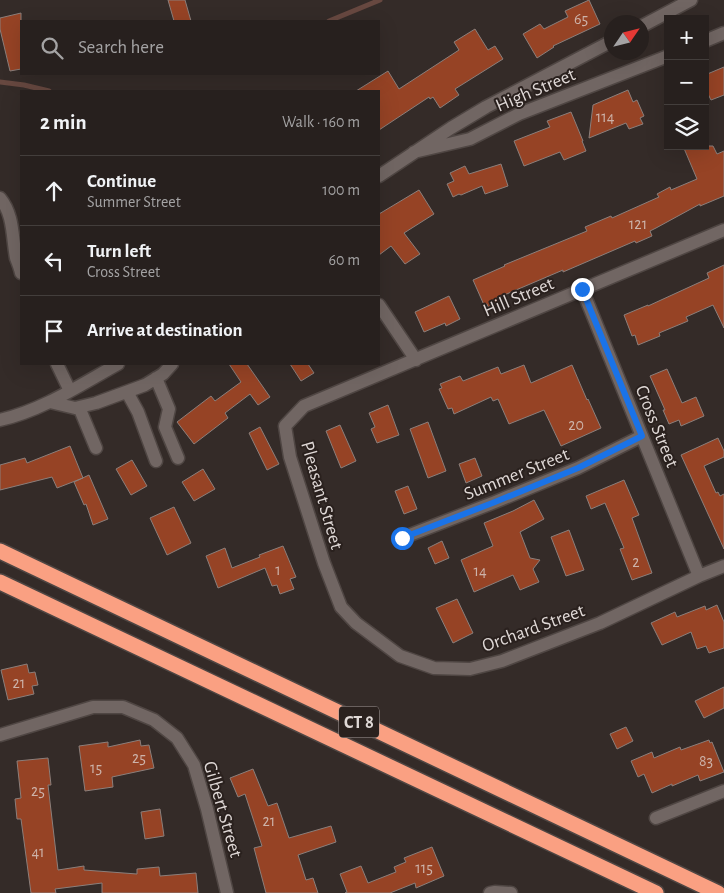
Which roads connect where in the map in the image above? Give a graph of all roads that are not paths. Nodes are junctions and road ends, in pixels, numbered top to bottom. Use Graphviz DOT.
graph roads {
  1 [pos="691,0"];
  2 [pos="649,22"];
  3 [pos="724,33"];
  4 [pos="709,39"];
  5 [pos="604,46"];
  6 [pos="664,58"];
  7 [pos="414,152"];
  8 [pos="380,175"];
  9 [pos="0,198"];
  10 [pos="724,230"];
  11 [pos="20,270"];
  12 [pos="582,289"];
  13 [pos="380,306"];
  14 [pos="416,360"];
  15 [pos="57,365"];
  16 [pos="116,365"];
  17 [pos="171,365"];
  18 [pos="156,378"];
  19 [pos="70,391"];
  20 [pos="127,392"];
  21 [pos="50,402"];
  22 [pos="80,407"];
  23 [pos="0,420"];
  24 [pos="642,436"];
  25 [pos="96,448"];
  26 [pos="178,458"];
  27 [pos="156,460"];
  28 [pos="402,538"];
  29 [pos="0,551"];
  30 [pos="724,566"];
  31 [pos="699,576"];
  32 [pos="0,582"];
  33 [pos="356,623"];
  34 [pos="0,735"];
  35 [pos="724,791"];
  36 [pos="656,818"];
  37 [pos="227,893"];
  38 [pos="490,893"];
  39 [pos="511,893"];
  40 [pos="656,893"];
  41 [pos="718,893"];
  1 -- 2 [label="street"];
  3 -- 4 [label="street"];
  5 -- 7 [label="street"];
  6 -- 7 [label="street, High Street"];
  7 -- 8 [label="street"];
  9 -- 11 [label="street"];
  10 -- 12 [label="street, Hill Street"];
  12 -- 14 [label="street, Hill Street"];
  12 -- 24 [label="street, Cross Street"];
  13 -- 14 [label="street"];
  14 -- 33 [label="street, Pleasant Street"];
  15 -- 19 [label="street"];
  16 -- 19 [label="street"];
  17 -- 18 [label="street"];
  18 -- 20 [label="street"];
  18 -- 26 [label="street"];
  19 -- 21 [label="street"];
  20 -- 22 [label="street"];
  20 -- 27 [label="street"];
  21 -- 22 [label="street"];
  21 -- 23 [label="street"];
  22 -- 25 [label="street"];
  24 -- 28 [label="street, Summer Street"];
  24 -- 31 [label="street, Cross Street"];
  29 -- 41 [label="highway, CT 8"];
  30 -- 31 [label="street, Orchard Street"];
  31 -- 33 [label="street, Orchard Street"];
  32 -- 40 [label="highway, CT 8"];
  34 -- 37 [label="street, Gilbert Street"];
  35 -- 36 [label="street"];
  38 -- 39 [label="street"];
}
